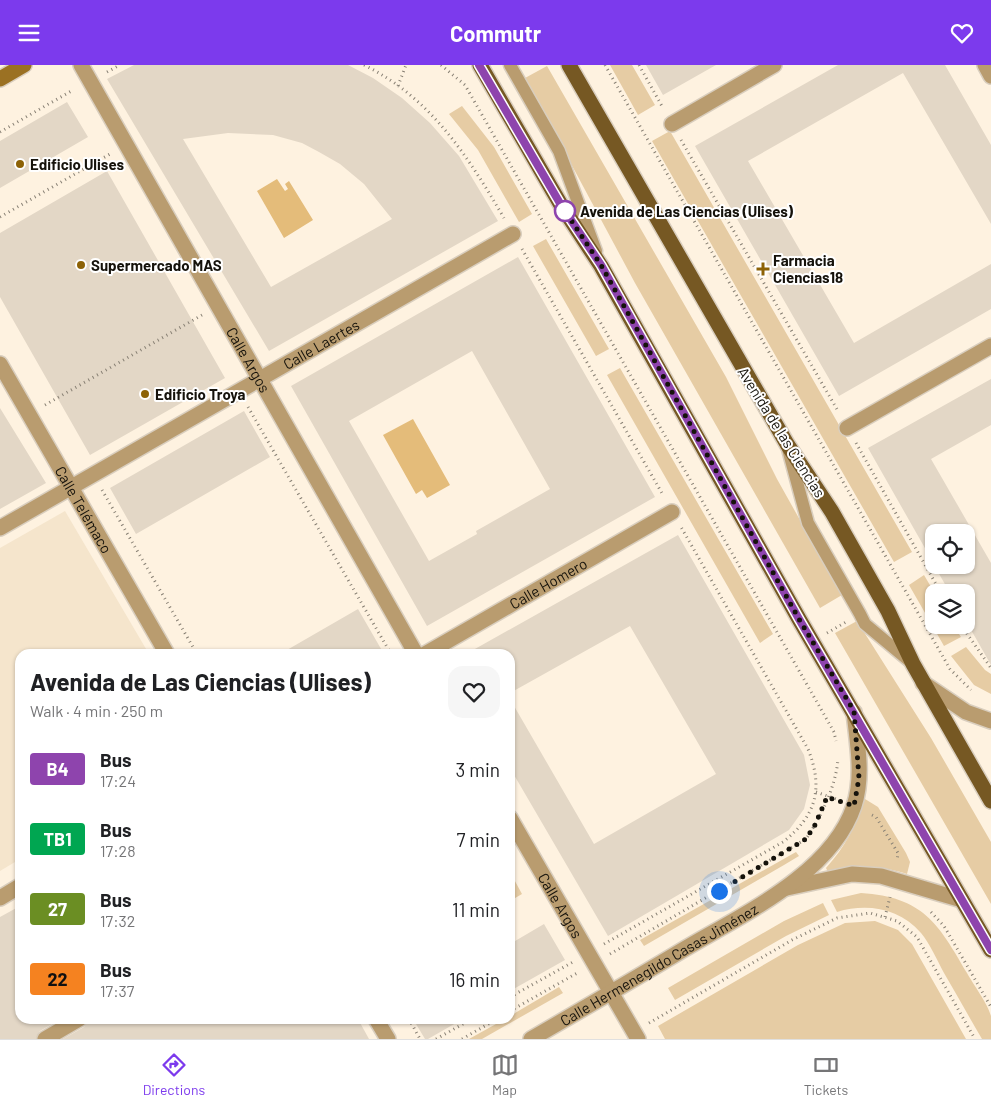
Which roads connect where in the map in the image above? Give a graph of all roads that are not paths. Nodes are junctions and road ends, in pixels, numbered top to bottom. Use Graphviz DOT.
graph roads {
  1 [pos="24,65"];
  2 [pos="81,65"];
  3 [pos="480,65"];
  4 [pos="510,65"];
  5 [pos="569,65"];
  6 [pos="774,65"];
  7 [pos="985,65"];
  8 [pos="991,75"];
  9 [pos="0,79"];
  10 [pos="672,123"];
  11 [pos="513,233"];
  12 [pos="601,265"];
  13 [pos="991,346"];
  14 [pos="0,364"];
  15 [pos="259,379"];
  16 [pos="847,428"];
  17 [pos="787,444"];
  18 [pos="71,487"];
  19 [pos="672,512"];
  20 [pos="0,528"];
  21 [pos="164,649"];
  22 [pos="413,649"];
  23 [pos="433,649"];
  24 [pos="913,664"];
  25 [pos="923,683"];
  26 [pos="854,711"];
  27 [pos="991,721"];
  28 [pos="991,801"];
  29 [pos="515,827"];
  30 [pos="786,888"];
  31 [pos="15,889"];
  32 [pos="0,898"];
  33 [pos="962,900"];
  34 [pos="991,950"];
  35 [pos="611,993"];
  36 [pos="70,1024"];
  37 [pos="379,1024"];
  38 [pos="636,1035"];
  39 [pos="44,1039"];
  40 [pos="388,1039"];
  41 [pos="531,1039"];
  1 -- 9 [label="street"];
  2 -- 15 [label="street, Calle Argos"];
  3 -- 12 [label="main road"];
  4 -- 12 [label="lane"];
  5 -- 17 [label="main road, Avenida de las Ciencias"];
  6 -- 10 [label="street"];
  7 -- 8 [label="street"];
  11 -- 15 [label="street, Calle Laertes"];
  12 -- 26 [label="main road"];
  13 -- 16 [label="street"];
  14 -- 18 [label="street, Calle Telémaco"];
  15 -- 18 [label="street, Calle Laertes"];
  15 -- 22 [label="street, Calle Argos"];
  17 -- 24 [label="main road, Avenida de las Ciencias"];
  17 -- 24 [label="lane"];
  18 -- 20 [label="street, Calle Laertes"];
  18 -- 21 [label="street, Calle Telémaco"];
  19 -- 23 [label="street, Calle Homero"];
  24 -- 25 [label="main road, Avenida de las Ciencias"];
  25 -- 27 [label="street"];
  25 -- 28 [label="main road, Avenida de las Ciencias"];
  26 -- 30 [label="street, Calle Hermenegildo Casas Jiménez"];
  26 -- 33 [label="main road"];
  29 -- 35 [label="street, Calle Argos"];
  30 -- 33 [label="street, Calle Hermenegildo Casas Jiménez"];
  30 -- 35 [label="street, Calle Hermenegildo Casas Jiménez"];
  31 -- 32 [label="street"];
  33 -- 34 [label="main road"];
  35 -- 38 [label="street, Calle Argos"];
  35 -- 41 [label="street, Calle Hermenegildo Casas Jiménez"];
  36 -- 39 [label="street"];
  37 -- 40 [label="street"];
}
